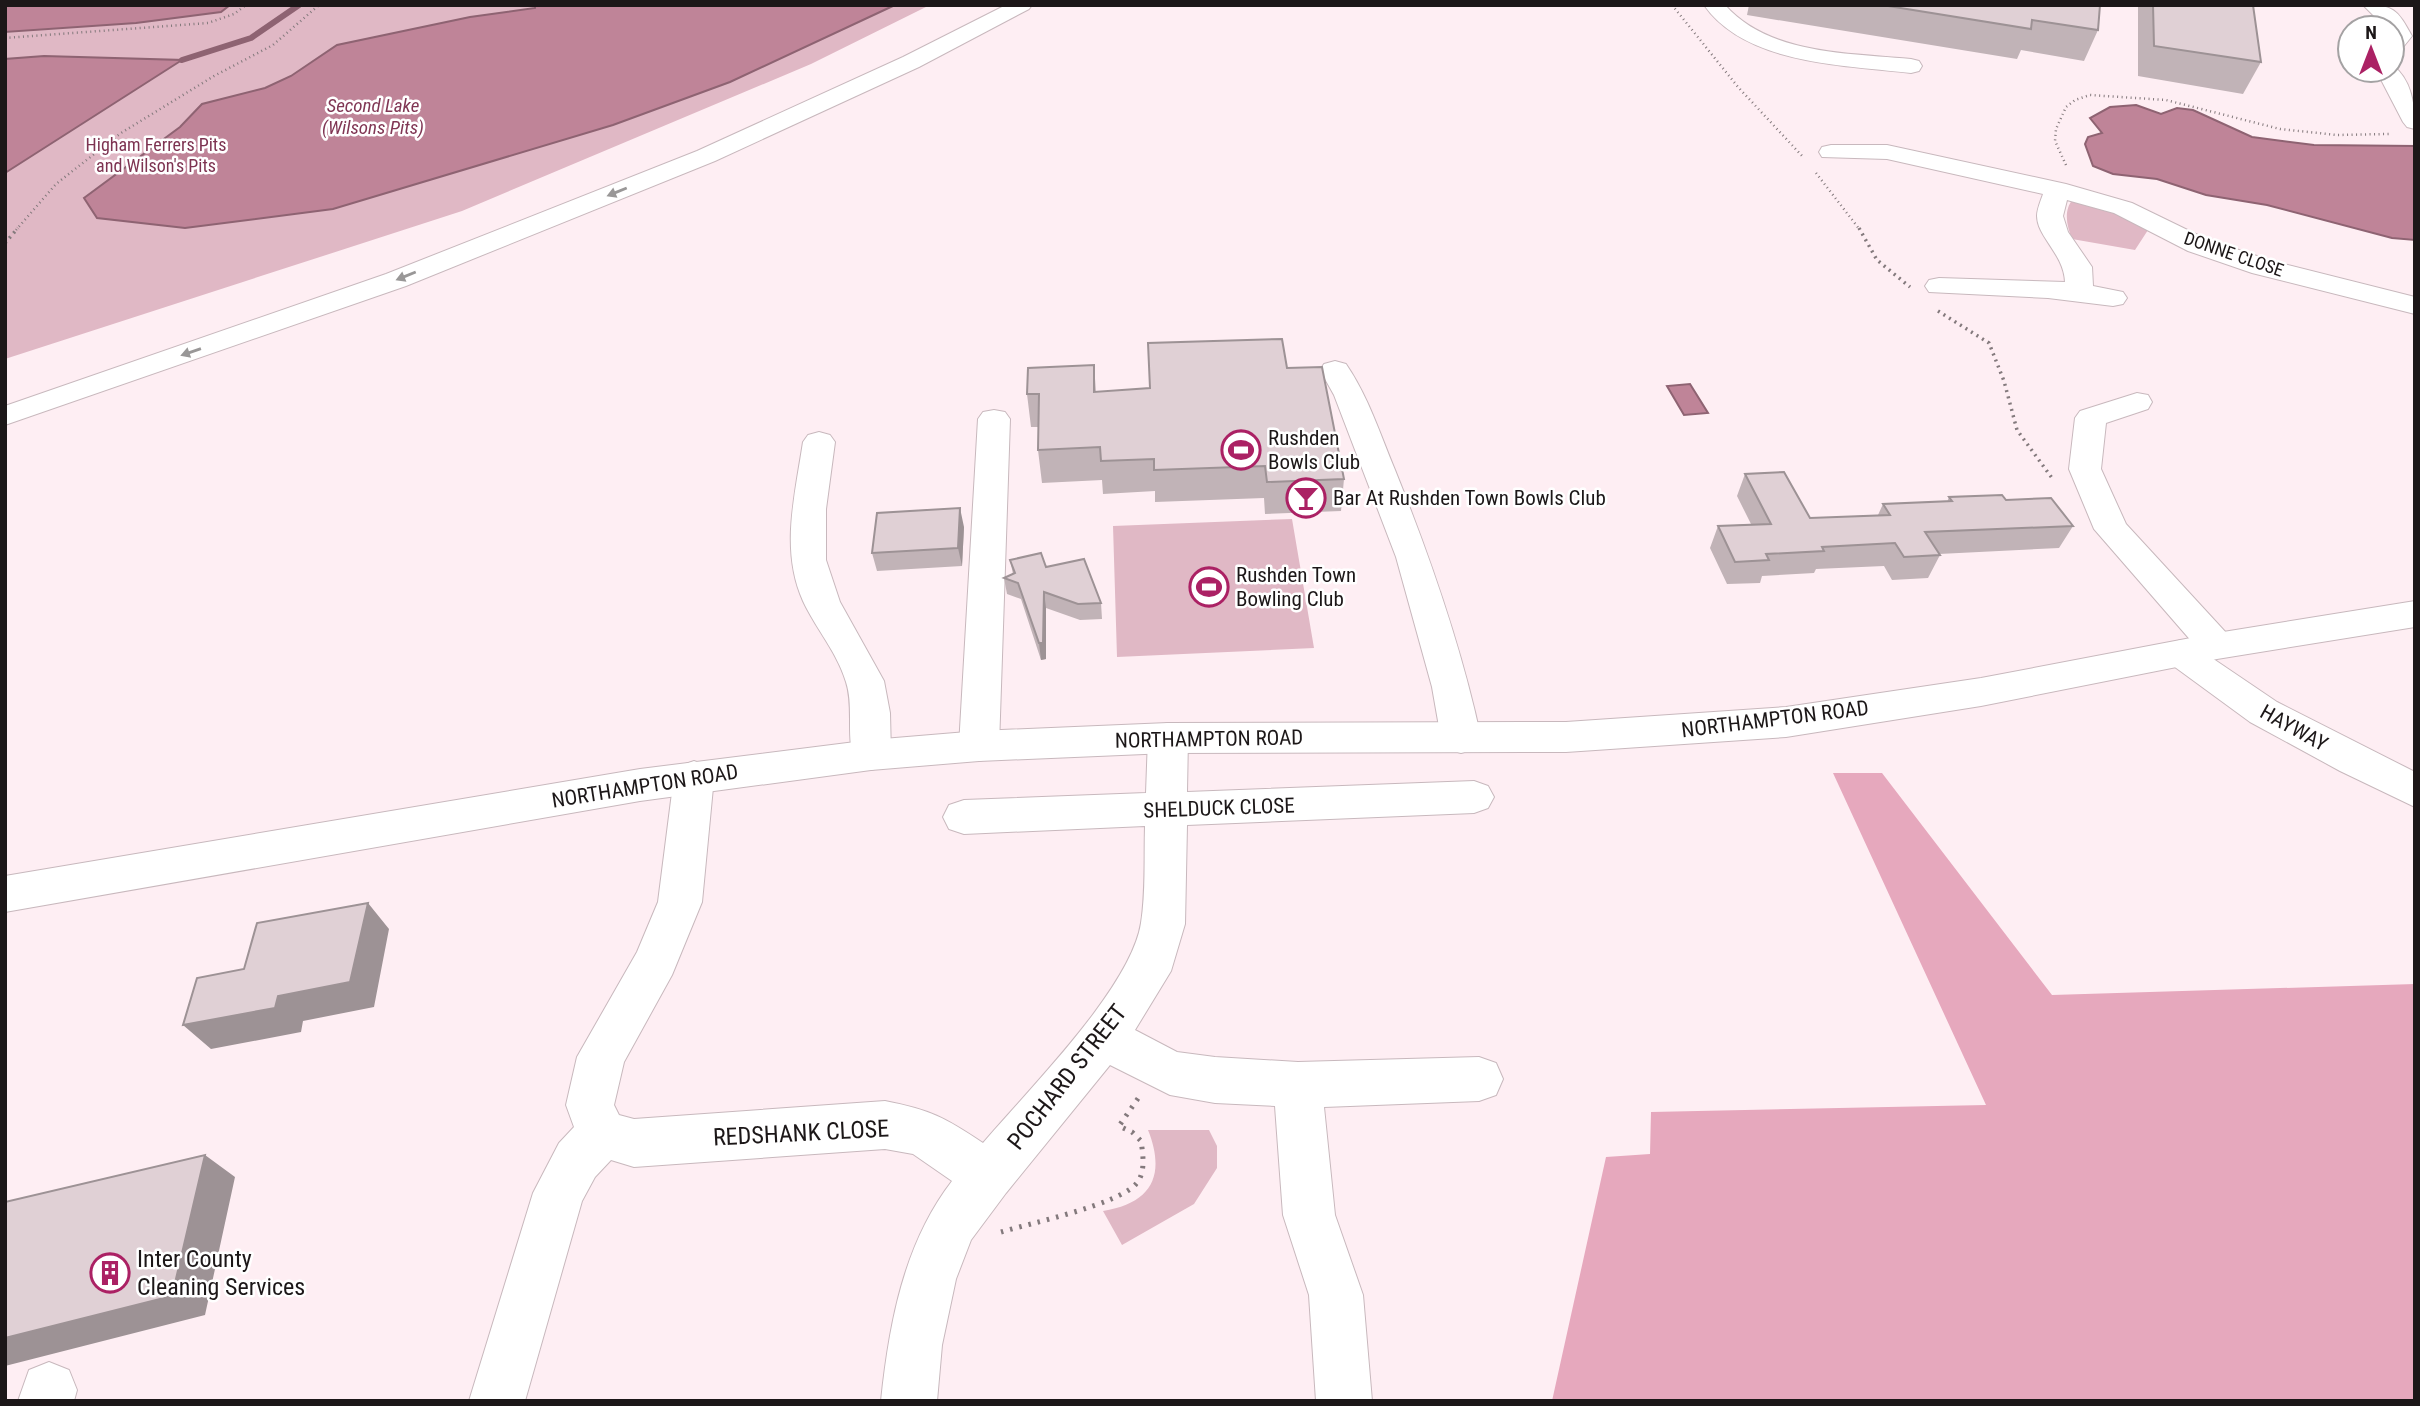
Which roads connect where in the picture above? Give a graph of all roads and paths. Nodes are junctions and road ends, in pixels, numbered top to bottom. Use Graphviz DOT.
graph roads {
  1 [pos="246,5"];
  2 [pos="319,5"];
  3 [pos="981,5"];
  4 [pos="1022,5"];
  5 [pos="1672,5"];
  6 [pos="1714,5"];
  7 [pos="5,38"];
  8 [pos="1911,66"];
  9 [pos="2395,84"];
  10 [pos="2415,122"];
  11 [pos="2391,134"];
  12 [pos="1818,162"];
  13 [pos="2057,189"];
  14 [pos="5,243"];
  15 [pos="2080,291"];
  16 [pos="1929,295"];
  17 [pos="2113,298"];
  18 [pos="2415,306"];
  19 [pos="1335,370"];
  20 [pos="17,386"];
  21 [pos="2137,402"];
  22 [pos="5,416"];
  23 [pos="994,419"];
  24 [pos="819,442"];
  25 [pos="2057,486"];
  26 [pos="2415,614"];
  27 [pos="2199,649"];
  28 [pos="1168,738"];
  29 [pos="1461,738"];
  30 [pos="979,746"];
  31 [pos="871,755"];
  32 [pos="694,777"];
  33 [pos="2415,790"];
  34 [pos="1474,797"];
  35 [pos="1166,811"];
  36 [pos="964,817"];
  37 [pos="5,894"];
  38 [pos="1104,1037"];
  39 [pos="1160,1068"];
  40 [pos="1479,1079"];
  41 [pos="1298,1085"];
  42 [pos="602,1134"];
  43 [pos="988,1175"];
  44 [pos="940,1251"];
  45 [pos="497,1401"];
  46 [pos="909,1401"];
  47 [pos="1344,1401"];
  1 -- 7 [label="path"];
  2 -- 14 [label="path"];
  3 -- 20 [label="main road"];
  4 -- 22 [label="main road, one-way"];
  5 -- 12 [label="path"];
  6 -- 8 [label="main road"];
  9 -- 10 [label="main road"];
  11 -- 13 [label="path"];
  12 -- 13 [label="main road, DONNE CLOSE"];
  12 -- 16 [label="path"];
  13 -- 15 [label="main road"];
  13 -- 18 [label="main road, DONNE CLOSE"];
  15 -- 16 [label="main road"];
  15 -- 17 [label="main road"];
  16 -- 25 [label="path"];
  19 -- 29 [label="main road"];
  21 -- 27 [label="main road, HAYWAY"];
  23 -- 30 [label="main road"];
  24 -- 31 [label="main road"];
  26 -- 27 [label="main road, NORTHAMPTON ROAD"];
  27 -- 29 [label="main road, NORTHAMPTON ROAD"];
  27 -- 33 [label="main road, HAYWAY"];
  28 -- 29 [label="main road, NORTHAMPTON ROAD"];
  28 -- 30 [label="main road, NORTHAMPTON ROAD"];
  28 -- 35 [label="main road, POCHARD STREET"];
  30 -- 31 [label="main road, NORTHAMPTON ROAD"];
  31 -- 32 [label="main road, NORTHAMPTON ROAD"];
  32 -- 37 [label="main road, NORTHAMPTON ROAD"];
  32 -- 42 [label="main road"];
  34 -- 35 [label="main road, SHELDUCK CLOSE"];
  35 -- 36 [label="main road, SHELDUCK CLOSE"];
  35 -- 38 [label="main road, POCHARD STREET"];
  38 -- 39 [label="main road"];
  38 -- 43 [label="main road, POCHARD STREET"];
  39 -- 41 [label="main road"];
  39 -- 44 [label="path"];
  40 -- 41 [label="main road"];
  41 -- 47 [label="main road"];
  42 -- 43 [label="main road, REDSHANK CLOSE"];
  42 -- 45 [label="main road"];
  43 -- 44 [label="main road, POCHARD STREET"];
  44 -- 46 [label="main road, POCHARD STREET"];
}
